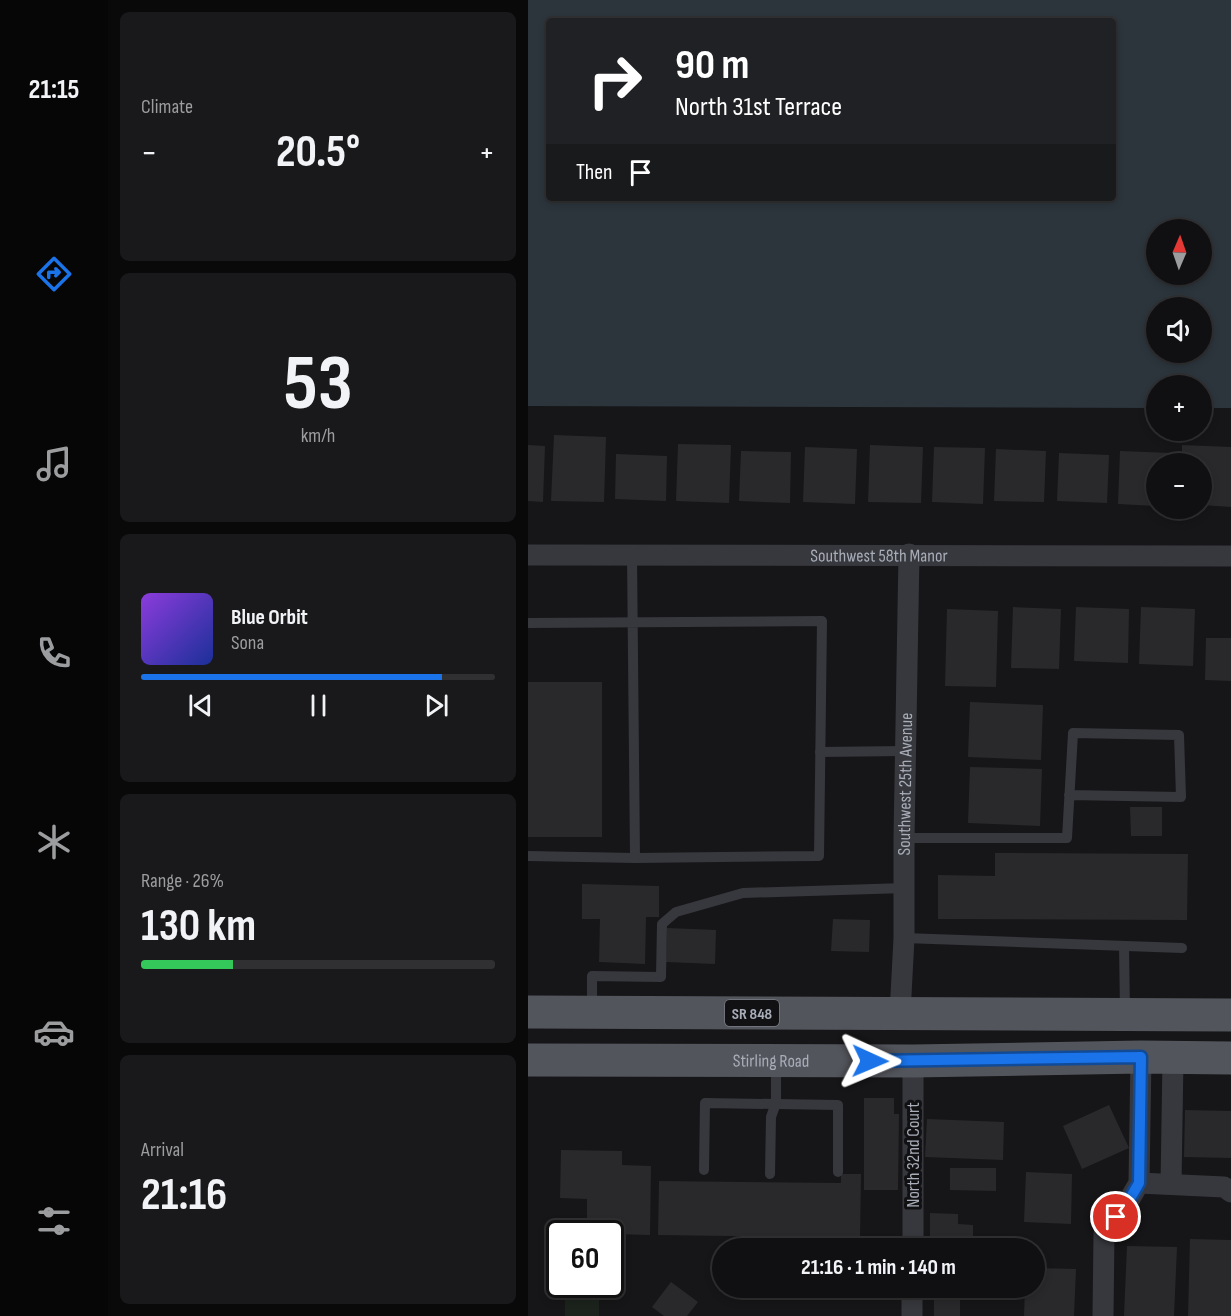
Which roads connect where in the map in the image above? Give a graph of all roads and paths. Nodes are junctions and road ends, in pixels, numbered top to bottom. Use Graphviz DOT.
graph roads {
  1 [pos="909,554"];
  2 [pos="528,555"];
  3 [pos="632,555"];
  4 [pos="1231,556"];
  5 [pos="528,623"];
  6 [pos="633,623"];
  7 [pos="905,751"];
  8 [pos="820,752"];
  9 [pos="1069,795"];
  10 [pos="904,838"];
  11 [pos="528,856"];
  12 [pos="635,858"];
  13 [pos="905,888"];
  14 [pos="904,938"];
  15 [pos="1124,946"];
  16 [pos="1182,948"];
  17 [pos="528,1012"];
  18 [pos="592,1012"];
  19 [pos="900,1014"];
  20 [pos="976,1014"];
  21 [pos="1125,1015"];
  22 [pos="1231,1015"];
  23 [pos="1157,1058"];
  24 [pos="1231,1058"];
  25 [pos="528,1060"];
  26 [pos="776,1060"];
  27 [pos="827,1060"];
  28 [pos="913,1061"];
  29 [pos="776,1103"];
  30 [pos="704,1170"];
  31 [pos="838,1172"];
  32 [pos="770,1174"];
  33 [pos="1139,1183"];
  34 [pos="1171,1184"];
  35 [pos="1229,1188"];
  36 [pos="913,1238"];
  37 [pos="912,1298"];
  38 [pos="912,1316"];
  39 [pos="1103,1316"];
  1 -- 3 [label="street, Southwest 58th Manor"];
  1 -- 4 [label="street, Southwest 58th Manor"];
  1 -- 7 [label="street, Southwest 25th Avenue"];
  2 -- 3 [label="street, Southwest 58th Manor"];
  3 -- 6 [label="lane"];
  5 -- 6 [label="lane"];
  6 -- 8 [label="lane"];
  6 -- 12 [label="lane"];
  7 -- 8 [label="lane"];
  7 -- 10 [label="street, Southwest 25th Avenue"];
  8 -- 12 [label="lane"];
  9 -- 9 [label="lane"];
  9 -- 10 [label="lane"];
  10 -- 13 [label="street, Southwest 25th Avenue"];
  11 -- 12 [label="lane"];
  13 -- 14 [label="street, Southwest 25th Avenue"];
  13 -- 18 [label="lane"];
  14 -- 15 [label="lane"];
  14 -- 19 [label="street, Southwest 25th Avenue"];
  15 -- 16 [label="lane"];
  15 -- 21 [label="lane"];
  17 -- 18 [label="main road, SR 848"];
  18 -- 19 [label="main road, SR 848"];
  19 -- 20 [label="main road, SR 848"];
  19 -- 27 [label="main road"];
  20 -- 21 [label="main road, SR 848"];
  20 -- 28 [label="main road"];
  21 -- 22 [label="main road, SR 848"];
  23 -- 24 [label="main road, Stirling Road"];
  23 -- 28 [label="main road, Stirling Road"];
  23 -- 33 [label="street"];
  23 -- 34 [label="street"];
  25 -- 26 [label="main road, Stirling Road"];
  26 -- 27 [label="main road, Stirling Road"];
  26 -- 29 [label="lane"];
  27 -- 28 [label="main road, Stirling Road"];
  28 -- 36 [label="street, North 32nd Court"];
  29 -- 30 [label="lane"];
  29 -- 31 [label="lane"];
  29 -- 32 [label="lane"];
  33 -- 34 [label="street"];
  33 -- 39 [label="street"];
  34 -- 35 [label="street"];
  37 -- 38 [label="street"];
}
